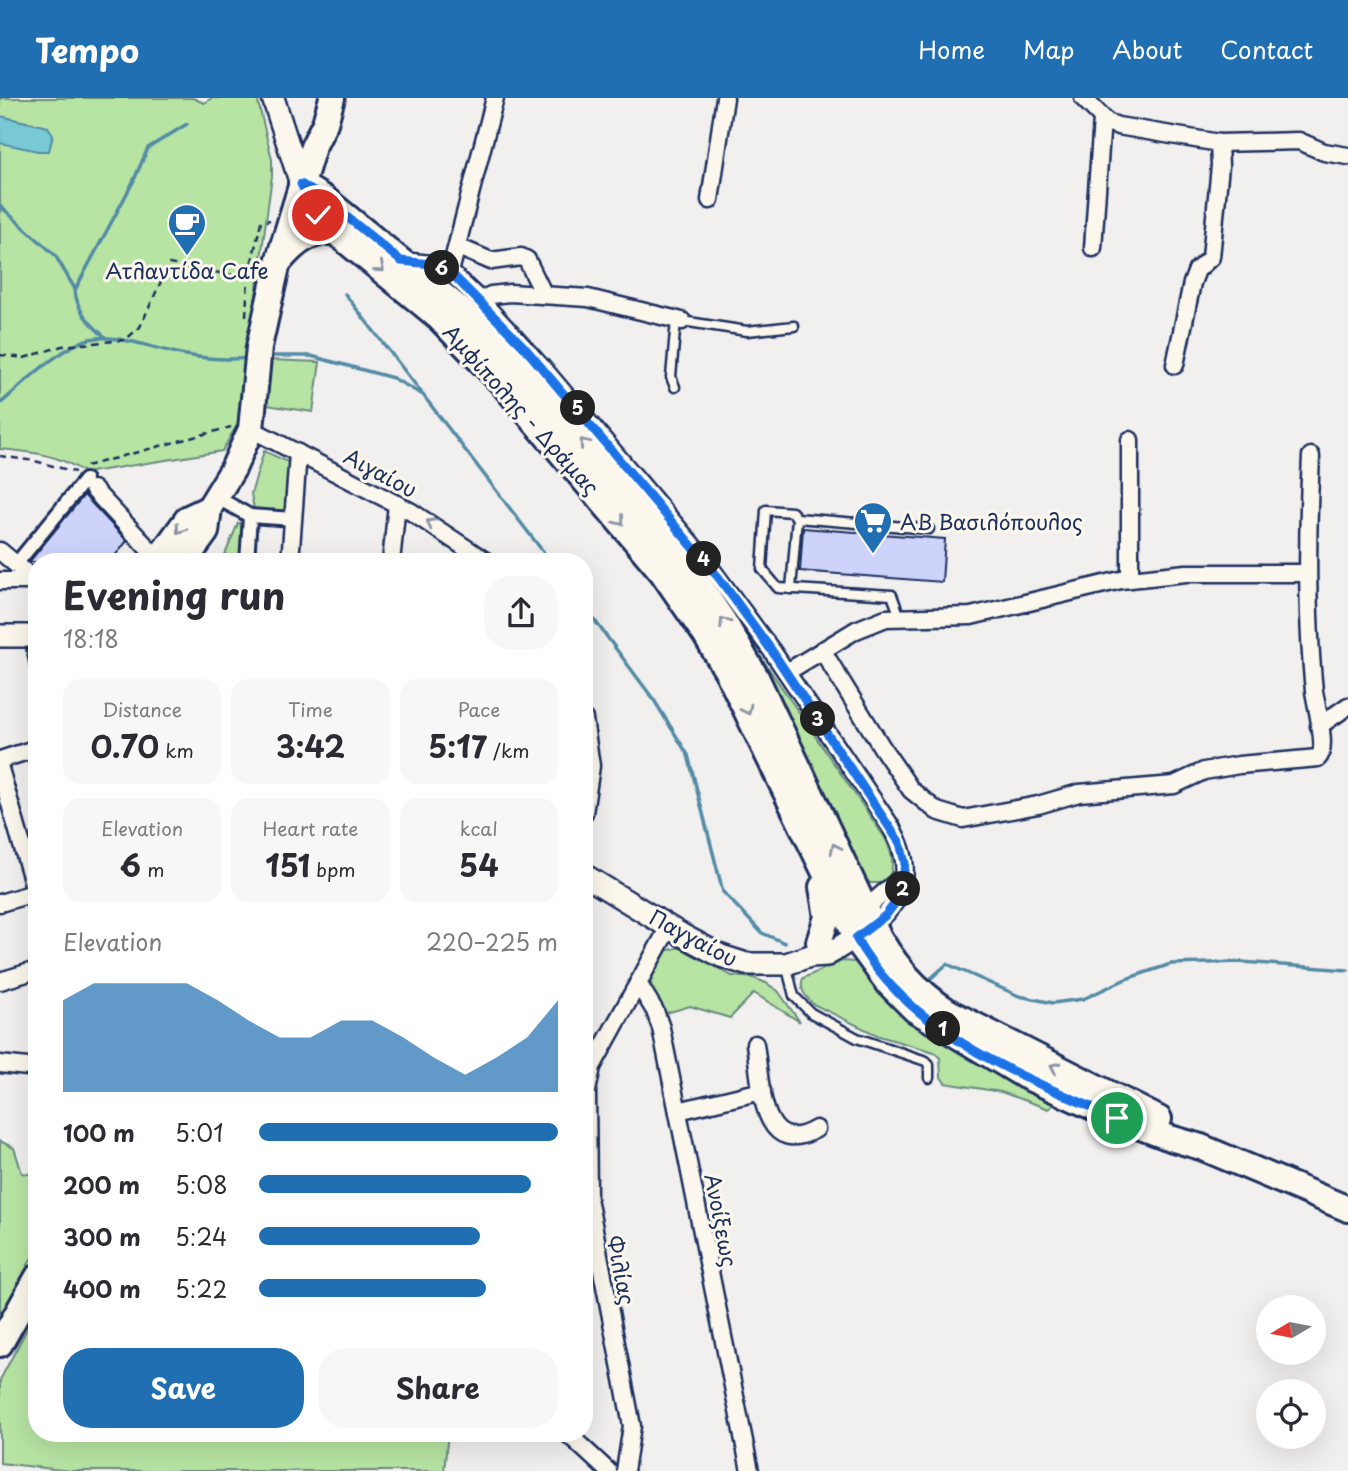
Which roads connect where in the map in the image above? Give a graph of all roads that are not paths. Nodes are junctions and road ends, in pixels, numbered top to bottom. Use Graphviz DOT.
graph roads {
  1 [pos="273,98"];
  2 [pos="319,98"];
  3 [pos="331,98"];
  4 [pos="495,98"];
  5 [pos="725,98"];
  6 [pos="1083,98"];
  7 [pos="1102,119"];
  8 [pos="1219,143"];
  9 [pos="313,147"];
  10 [pos="1348,156"];
  11 [pos="301,184"];
  12 [pos="710,200"];
  13 [pos="338,222"];
  14 [pos="458,247"];
  15 [pos="1093,248"];
  16 [pos="401,261"];
  17 [pos="278,262"];
  18 [pos="450,272"];
  19 [pos="544,295"];
  20 [pos="480,300"];
  21 [pos="679,320"];
  22 [pos="794,326"];
  23 [pos="1175,365"];
  24 [pos="675,387"];
  25 [pos="251,429"];
  26 [pos="1130,440"];
  27 [pos="298,453"];
  28 [pos="1311,456"];
  29 [pos="89,485"];
  30 [pos="213,503"];
  31 [pos="397,504"];
  32 [pos="250,516"];
  33 [pos="797,518"];
  34 [pos="293,519"];
  35 [pos="929,529"];
  36 [pos="0,551"];
  37 [pos="151,553"];
  38 [pos="162,553"];
  39 [pos="194,553"];
  40 [pos="248,553"];
  41 [pos="291,553"];
  42 [pos="392,553"];
  43 [pos="475,553"];
  44 [pos="17,563"];
  45 [pos="1307,573"];
  46 [pos="28,574"];
  47 [pos="1130,579"];
  48 [pos="0,581"];
  49 [pos="28,582"];
  50 [pos="791,589"];
  51 [pos="900,617"];
  52 [pos="0,636"];
  53 [pos="28,636"];
  54 [pos="822,650"];
  55 [pos="787,673"];
  56 [pos="1348,706"];
  57 [pos="1319,726"];
  58 [pos="28,751"];
  59 [pos="0,760"];
  60 [pos="0,769"];
  61 [pos="791,805"];
  62 [pos="28,866"];
  63 [pos="593,880"];
  64 [pos="28,896"];
  65 [pos="0,903"];
  66 [pos="860,924"];
  67 [pos="669,926"];
  68 [pos="802,956"];
  69 [pos="28,973"];
  70 [pos="0,981"];
  71 [pos="638,983"];
  72 [pos="755,1044"];
  73 [pos="593,1059"];
  74 [pos="0,1064"];
  75 [pos="28,1067"];
  76 [pos="929,1078"];
  77 [pos="762,1091"];
  78 [pos="678,1111"];
  79 [pos="816,1129"];
  80 [pos="1348,1209"];
  81 [pos="593,1233"];
  82 [pos="28,1295"];
  83 [pos="5,1338"];
  84 [pos="577,1442"];
  85 [pos="608,1471"];
  86 [pos="625,1471"];
  87 [pos="750,1471"];
  1 -- 11 [label="main road"];
  2 -- 9 [label="main road"];
  3 -- 9 [label="main road"];
  4 -- 14 [label="street"];
  5 -- 12 [label="street"];
  6 -- 7 [label="street"];
  7 -- 8 [label="street"];
  7 -- 15 [label="street"];
  8 -- 10 [label="street"];
  8 -- 23 [label="street"];
  9 -- 11 [label="main road"];
  9 -- 13 [label="main road"];
  11 -- 13 [label="main road, Αμφίπολης - Δράμας"];
  11 -- 17 [label="main road"];
  13 -- 16 [label="main road, Αμφίπολης - Δράμας"];
  13 -- 17 [label="main road"];
  13 -- 61 [label="main road, Αμφίπολης - Δράμας, one-way"];
  14 -- 18 [label="street"];
  14 -- 19 [label="street"];
  16 -- 18 [label="street"];
  66 -- 16 [label="main road, Αμφίπολης - Δράμας, one-way"];
  17 -- 25 [label="main road"];
  18 -- 20 [label="street"];
  19 -- 20 [label="street"];
  19 -- 21 [label="street"];
  20 -- 55 [label="street"];
  21 -- 22 [label="lane"];
  21 -- 24 [label="lane"];
  25 -- 27 [label="street, Αιγαίου"];
  25 -- 30 [label="main road"];
  26 -- 47 [label="street"];
  27 -- 31 [label="street, Αιγαίου"];
  27 -- 34 [label="street"];
  28 -- 45 [label="street"];
  29 -- 37 [label="street"];
  29 -- 44 [label="street"];
  30 -- 32 [label="street"];
  30 -- 38 [label="main road, one-way"];
  30 -- 39 [label="main road"];
  31 -- 42 [label="street"];
  43 -- 31 [label="street, Αιγαίου, one-way"];
  32 -- 34 [label="street"];
  32 -- 40 [label="street"];
  33 -- 35 [label="lane"];
  33 -- 50 [label="lane"];
  33 -- 50 [label="lane"];
  34 -- 41 [label="street"];
  36 -- 44 [label="street"];
  44 -- 46 [label="street"];
  45 -- 47 [label="street"];
  45 -- 57 [label="street"];
  47 -- 51 [label="street"];
  48 -- 49 [label="street"];
  50 -- 51 [label="lane"];
  51 -- 54 [label="street"];
  52 -- 53 [label="main road"];
  54 -- 55 [label="street"];
  54 -- 57 [label="street"];
  55 -- 66 [label="street"];
  56 -- 57 [label="street"];
  58 -- 59 [label="street"];
  60 -- 62 [label="street"];
  61 -- 66 [label="main road, Αμφίπολης - Δράμας"];
  61 -- 68 [label="main road"];
  63 -- 67 [label="main road, Παγγαίου"];
  64 -- 65 [label="street"];
  66 -- 68 [label="main road"];
  66 -- 80 [label="main road, Αμφίπολης - Δράμας"];
  67 -- 68 [label="main road, Παγγαίου"];
  67 -- 71 [label="street, Φιλίας"];
  68 -- 76 [label="lane"];
  69 -- 70 [label="street"];
  71 -- 73 [label="street, Φιλίας"];
  71 -- 78 [label="street, Ανοίξεως"];
  72 -- 77 [label="street"];
  74 -- 75 [label="street"];
  77 -- 78 [label="street"];
  77 -- 79 [label="street"];
  78 -- 87 [label="street, Ανοίξεως"];
  81 -- 86 [label="street, Φιλίας"];
  82 -- 83 [label="main road"];
  84 -- 85 [label="street"];
}
